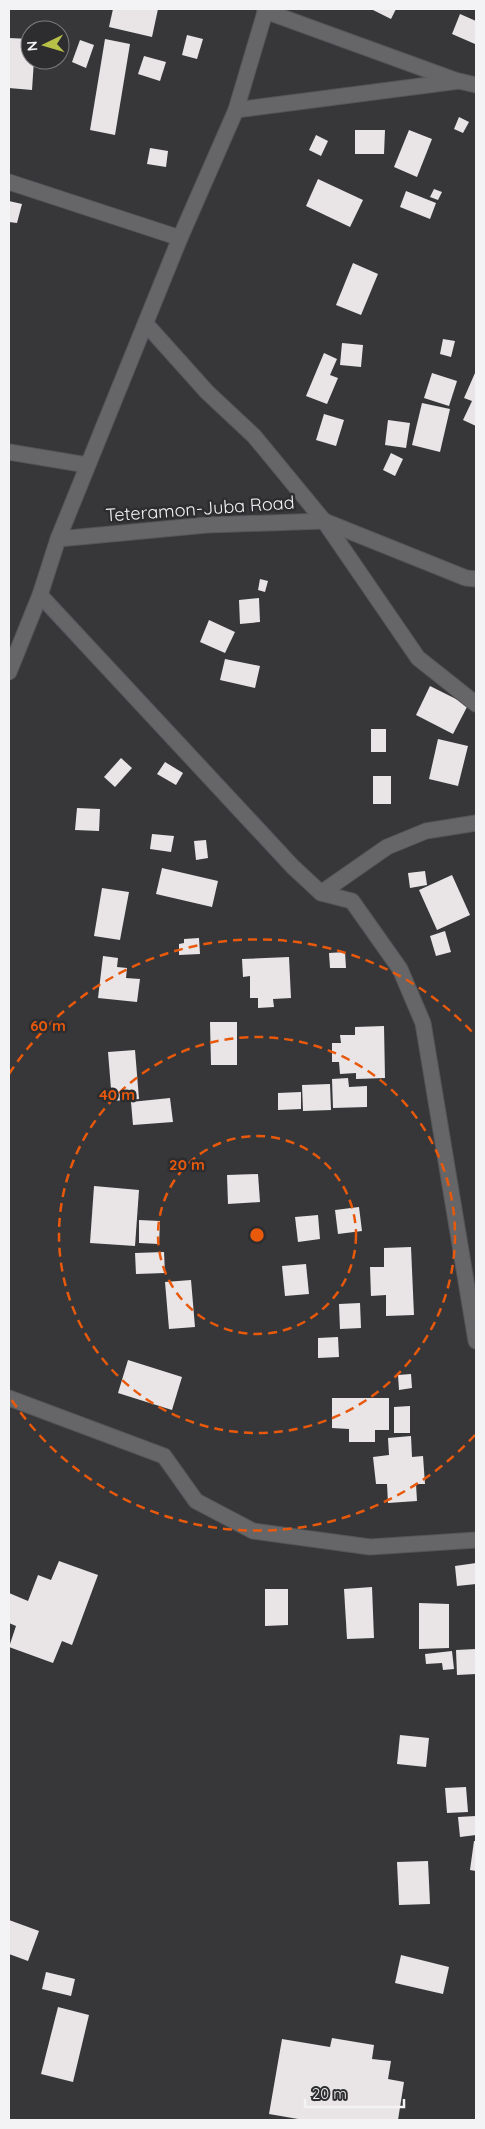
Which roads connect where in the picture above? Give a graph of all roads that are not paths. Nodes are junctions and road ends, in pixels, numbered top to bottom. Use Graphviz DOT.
graph roads {
  1 [pos="266,10"];
  2 [pos="459,81"];
  3 [pos="476,85"];
  4 [pos="236,110"];
  5 [pos="9,182"];
  6 [pos="180,238"];
  7 [pos="146,324"];
  8 [pos="9,452"];
  9 [pos="87,465"];
  10 [pos="324,520"];
  11 [pos="58,539"];
  12 [pos="476,579"];
  13 [pos="40,595"];
  14 [pos="9,672"];
  15 [pos="476,704"];
  16 [pos="476,823"];
  17 [pos="321,893"];
  18 [pos="476,1341"];
  19 [pos="9,1398"];
  20 [pos="476,1540"];
  1 -- 2 [label="street"];
  1 -- 4 [label="street"];
  2 -- 3 [label="street"];
  2 -- 4 [label="street"];
  4 -- 6 [label="street"];
  5 -- 6 [label="street"];
  6 -- 7 [label="street"];
  7 -- 9 [label="street"];
  7 -- 10 [label="street"];
  8 -- 9 [label="street"];
  9 -- 11 [label="street"];
  10 -- 11 [label="street, Teteramon-Juba Road"];
  10 -- 12 [label="street, Teteramon-Juba Road"];
  10 -- 15 [label="street"];
  11 -- 13 [label="street"];
  13 -- 14 [label="street"];
  13 -- 17 [label="street"];
  16 -- 17 [label="street"];
  17 -- 18 [label="street"];
  19 -- 20 [label="street"];
}
